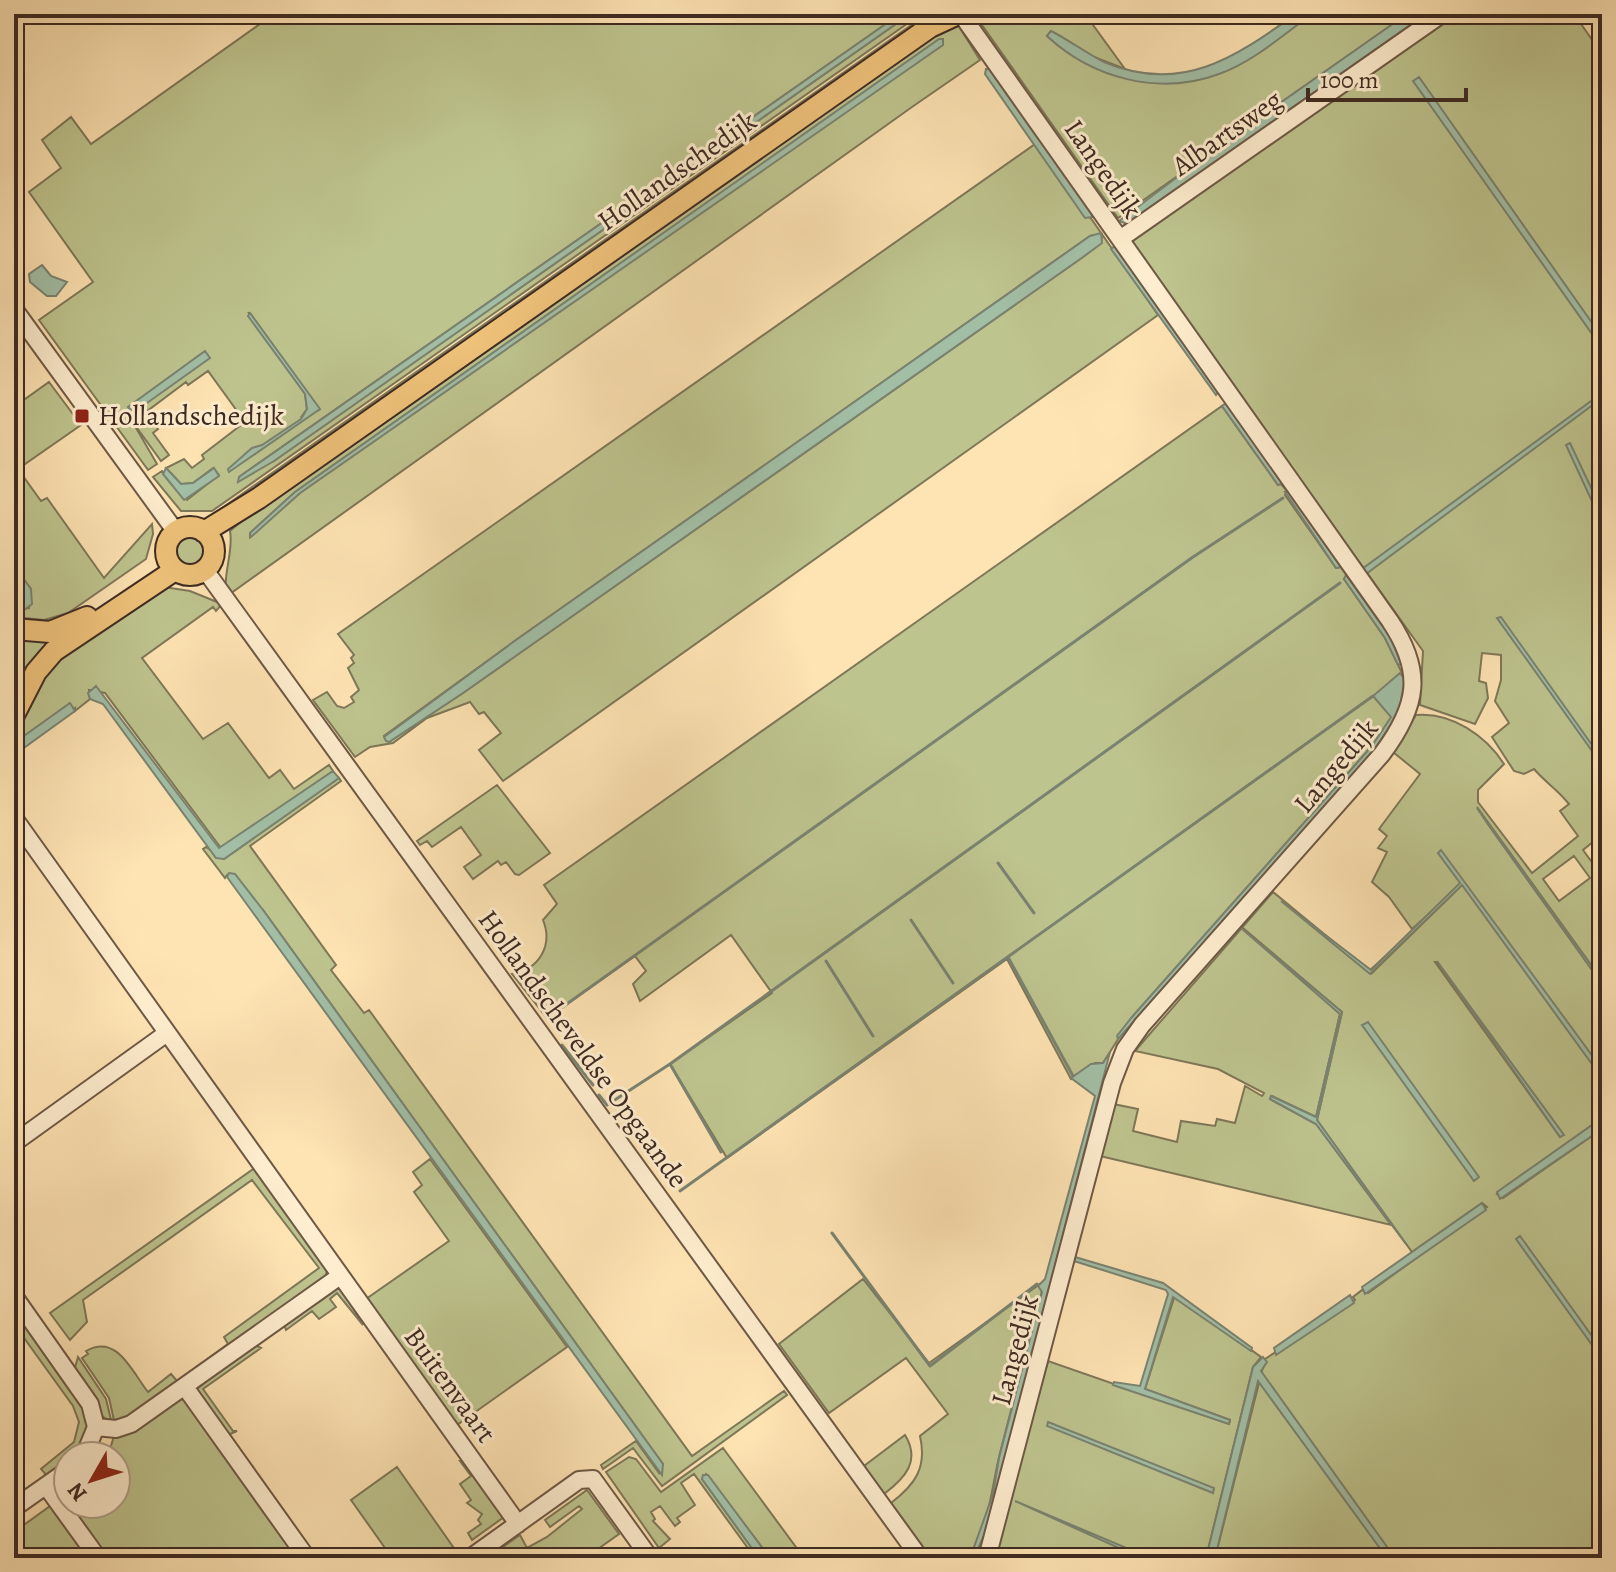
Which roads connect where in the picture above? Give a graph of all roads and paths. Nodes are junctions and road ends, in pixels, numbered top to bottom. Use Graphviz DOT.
graph roads {
  1 [pos="959,14"];
  2 [pos="1442,14"];
  3 [pos="936,21"];
  4 [pos="1120,239"];
  5 [pos="14,309"];
  6 [pos="176,532"];
  7 [pos="208,538"];
  8 [pos="171,563"];
  9 [pos="205,570"];
  10 [pos="14,629"];
  11 [pos="14,715"];
  12 [pos="14,818"];
  13 [pos="167,1033"];
  14 [pos="14,1143"];
  15 [pos="340,1276"];
  16 [pos="14,1296"];
  17 [pos="185,1387"];
  18 [pos="96,1427"];
  19 [pos="91,1440"];
  20 [pos="52,1482"];
  21 [pos="46,1486"];
  22 [pos="14,1508"];
  23 [pos="518,1524"];
  24 [pos="98,1558"];
  25 [pos="307,1558"];
  26 [pos="470,1558"];
  27 [pos="650,1558"];
  28 [pos="920,1558"];
  29 [pos="987,1558"];
  1 -- 3 [label="main road, Hollandschedijk"];
  1 -- 4 [label="street, Langedijk"];
  2 -- 4 [label="street, Albartsweg"];
  3 -- 7 [label="main road, Hollandschedijk"];
  4 -- 29 [label="street, Langedijk"];
  5 -- 6 [label="street"];
  6 -- 7 [label="main road"];
  6 -- 8 [label="main road"];
  7 -- 9 [label="main road"];
  8 -- 9 [label="main road"];
  8 -- 10 [label="main road"];
  8 -- 11 [label="main road"];
  9 -- 28 [label="street, Hollandscheveldse Opgaande"];
  12 -- 13 [label="street, Buitenvaart"];
  13 -- 14 [label="street"];
  13 -- 15 [label="street, Buitenvaart"];
  15 -- 17 [label="street"];
  15 -- 23 [label="street, Buitenvaart"];
  16 -- 18 [label="street"];
  17 -- 18 [label="street"];
  17 -- 25 [label="street"];
  18 -- 19 [label="street"];
  20 -- 21 [label="street"];
  21 -- 22 [label="street"];
  21 -- 24 [label="street"];
  23 -- 26 [label="street"];
  23 -- 27 [label="street"];
}
